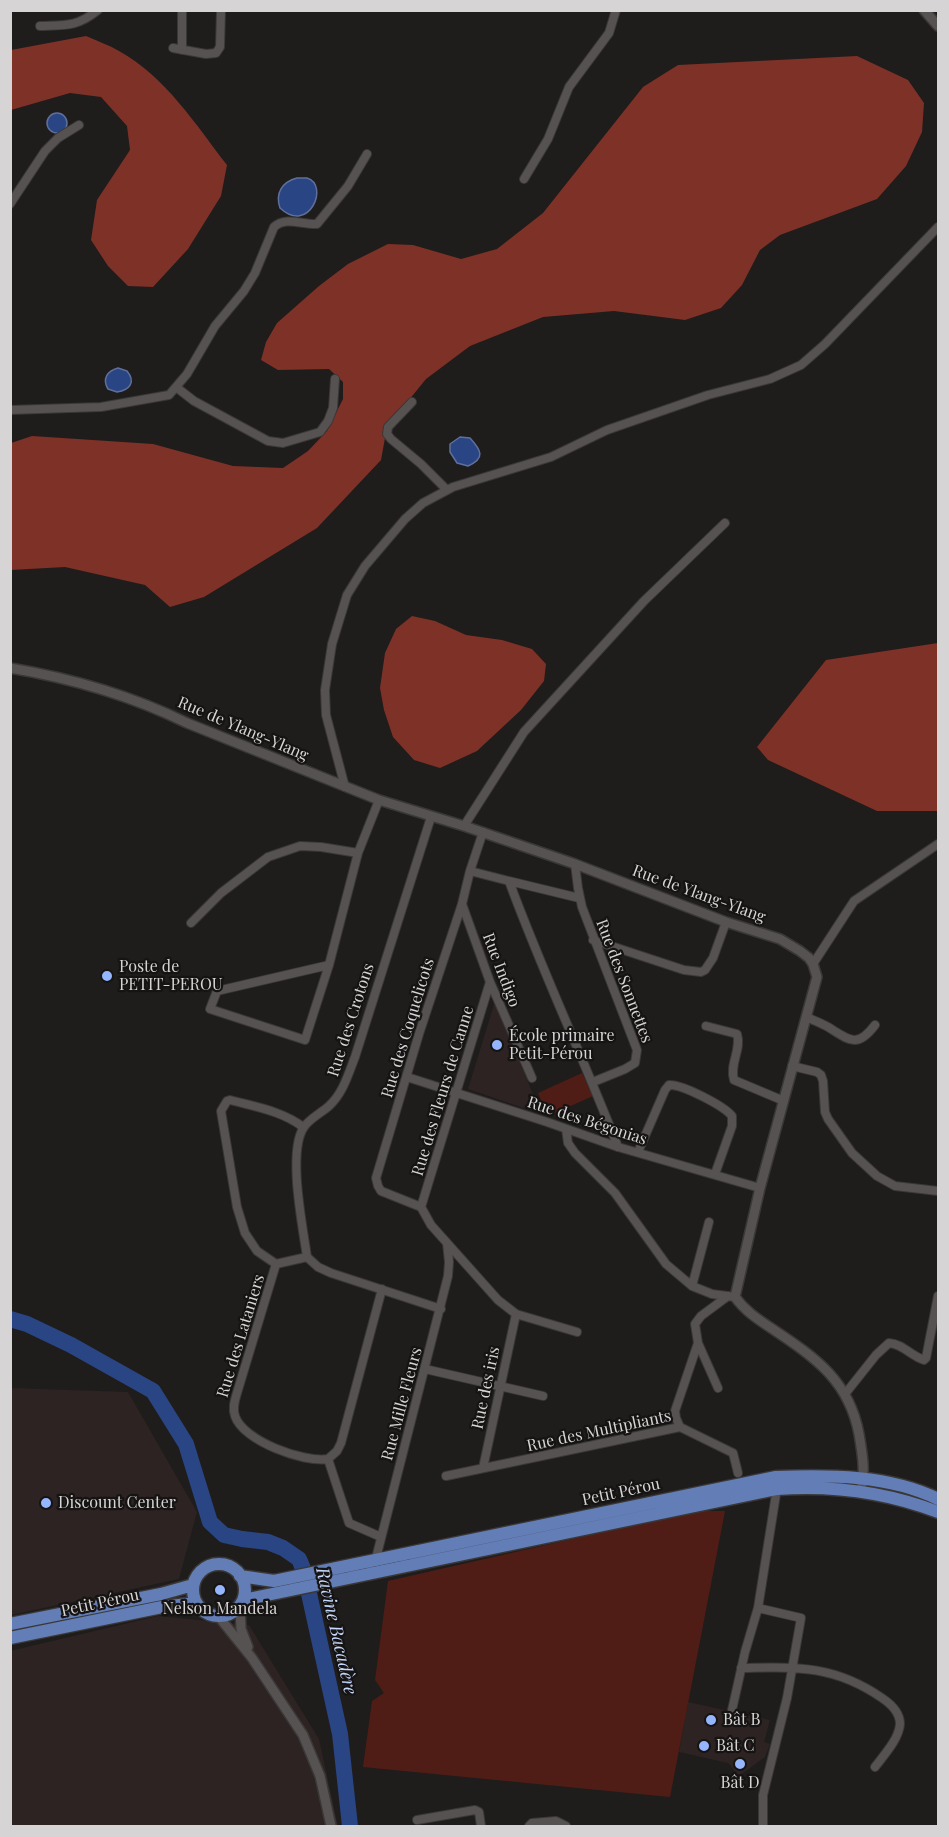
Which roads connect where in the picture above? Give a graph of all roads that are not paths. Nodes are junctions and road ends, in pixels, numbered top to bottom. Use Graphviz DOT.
graph roads {
  1 [pos="98,10"];
  2 [pos="182,10"];
  3 [pos="221,10"];
  4 [pos="616,10"];
  5 [pos="924,10"];
  6 [pos="40,26"];
  7 [pos="939,26"];
  8 [pos="172,48"];
  9 [pos="182,50"];
  10 [pos="79,125"];
  11 [pos="367,154"];
  12 [pos="524,179"];
  13 [pos="10,204"];
  14 [pos="939,227"];
  15 [pos="335,379"];
  16 [pos="176,387"];
  17 [pos="412,402"];
  18 [pos="10,410"];
  19 [pos="447,490"];
  20 [pos="725,523"];
  21 [pos="10,668"];
  22 [pos="345,787"];
  23 [pos="379,800"];
  24 [pos="431,817"];
  25 [pos="464,826"];
  26 [pos="483,832"];
  27 [pos="939,844"];
  28 [pos="358,853"];
  29 [pos="575,864"];
  30 [pos="470,871"];
  31 [pos="509,881"];
  32 [pos="579,898"];
  33 [pos="462,904"];
  34 [pos="726,922"];
  35 [pos="191,923"];
  36 [pos="593,940"];
  37 [pos="813,964"];
  38 [pos="329,965"];
  39 [pos="490,982"];
  40 [pos="806,1017"];
  41 [pos="875,1025"];
  42 [pos="705,1026"];
  43 [pos="792,1066"];
  44 [pos="407,1077"];
  45 [pos="532,1078"];
  46 [pos="593,1082"];
  47 [pos="457,1093"];
  48 [pos="784,1101"];
  49 [pos="303,1128"];
  50 [pos="566,1129"];
  51 [pos="618,1147"];
  52 [pos="638,1152"];
  53 [pos="715,1174"];
  54 [pos="760,1188"];
  55 [pos="939,1191"];
  56 [pos="421,1207"];
  57 [pos="709,1222"];
  58 [pos="447,1243"];
  59 [pos="307,1257"];
  60 [pos="276,1264"];
  61 [pos="692,1286"];
  62 [pos="382,1289"];
  63 [pos="732,1296"];
  64 [pos="939,1296"];
  65 [pos="441,1309"];
  66 [pos="516,1314"];
  67 [pos="577,1332"];
  68 [pos="698,1343"];
  69 [pos="425,1369"];
  70 [pos="501,1387"];
  71 [pos="718,1388"];
  72 [pos="845,1394"];
  73 [pos="543,1396"];
  74 [pos="680,1427"];
  75 [pos="328,1459"];
  76 [pos="483,1468"];
  77 [pos="738,1473"];
  78 [pos="446,1476"];
  79 [pos="777,1483"];
  80 [pos="862,1484"];
  81 [pos="939,1499"];
  82 [pos="939,1512"];
  83 [pos="381,1537"];
  84 [pos="374,1566"];
  85 [pos="240,1576"];
  86 [pos="306,1580"];
  87 [pos="193,1585"];
  88 [pos="241,1603"];
  89 [pos="196,1604"];
  90 [pos="758,1608"];
  91 [pos="219,1617"];
  92 [pos="10,1624"];
  93 [pos="10,1638"];
  94 [pos="252,1658"];
  95 [pos="792,1667"];
  96 [pos="741,1668"];
  97 [pos="732,1710"];
  98 [pos="875,1767"];
  99 [pos="417,1820"];
  100 [pos="566,1826"];
  101 [pos="331,1827"];
  102 [pos="481,1827"];
  103 [pos="529,1827"];
  104 [pos="763,1827"];
  1 -- 6 [label="street"];
  2 -- 9 [label="street"];
  3 -- 9 [label="street"];
  4 -- 12 [label="street"];
  5 -- 7 [label="street"];
  8 -- 9 [label="street"];
  10 -- 13 [label="street"];
  11 -- 16 [label="street"];
  14 -- 19 [label="street"];
  15 -- 16 [label="street"];
  16 -- 18 [label="street"];
  17 -- 19 [label="street"];
  19 -- 22 [label="street"];
  20 -- 25 [label="street"];
  21 -- 22 [label="street, Rue de Ylang-Ylang"];
  22 -- 23 [label="street, Rue de Ylang-Ylang"];
  23 -- 24 [label="street, Rue de Ylang-Ylang"];
  23 -- 28 [label="street"];
  24 -- 25 [label="street, Rue de Ylang-Ylang"];
  24 -- 49 [label="street, Rue des Crotons"];
  25 -- 26 [label="street, Rue de Ylang-Ylang"];
  26 -- 29 [label="street, Rue de Ylang-Ylang"];
  26 -- 30 [label="street, Rue des Coquelicots"];
  27 -- 37 [label="street"];
  28 -- 35 [label="street"];
  28 -- 38 [label="street"];
  29 -- 32 [label="street, Rue des Sonnettes"];
  29 -- 34 [label="street, Rue de Ylang-Ylang"];
  30 -- 31 [label="street"];
  30 -- 33 [label="street, Rue des Coquelicots"];
  31 -- 32 [label="street"];
  31 -- 46 [label="street"];
  32 -- 36 [label="street, Rue des Sonnettes"];
  33 -- 39 [label="street, Rue Indigo"];
  33 -- 44 [label="street, Rue des Coquelicots"];
  34 -- 36 [label="street"];
  34 -- 37 [label="street, Rue de Ylang-Ylang"];
  36 -- 46 [label="street, Rue des Sonnettes"];
  37 -- 40 [label="street"];
  38 -- 38 [label="street"];
  39 -- 45 [label="street, Rue Indigo"];
  39 -- 47 [label="street, Rue des Fleurs de Canne"];
  40 -- 41 [label="street"];
  40 -- 43 [label="street"];
  42 -- 48 [label="street"];
  43 -- 48 [label="street"];
  43 -- 55 [label="street"];
  44 -- 47 [label="street, Rue des Bégonias"];
  44 -- 56 [label="street, Rue des Coquelicots"];
  46 -- 51 [label="street"];
  47 -- 50 [label="street, Rue des Bégonias"];
  47 -- 56 [label="street, Rue des Fleurs de Canne"];
  48 -- 54 [label="street"];
  49 -- 59 [label="street"];
  49 -- 60 [label="street"];
  50 -- 51 [label="street, Rue des Bégonias"];
  50 -- 61 [label="street"];
  51 -- 52 [label="street, Rue des Bégonias"];
  52 -- 53 [label="street, Rue des Bégonias"];
  52 -- 53 [label="street"];
  53 -- 54 [label="street, Rue des Bégonias"];
  54 -- 63 [label="street"];
  56 -- 58 [label="street"];
  57 -- 61 [label="street"];
  58 -- 65 [label="street, Rue Mille Fleurs"];
  58 -- 66 [label="street"];
  59 -- 60 [label="street"];
  59 -- 62 [label="street"];
  60 -- 75 [label="street, Rue des Lataniers"];
  61 -- 63 [label="street"];
  62 -- 65 [label="street"];
  62 -- 75 [label="street"];
  63 -- 68 [label="street"];
  63 -- 72 [label="street"];
  64 -- 72 [label="street"];
  65 -- 69 [label="street, Rue Mille Fleurs"];
  66 -- 67 [label="street"];
  66 -- 70 [label="street, Rue des iris"];
  68 -- 71 [label="street"];
  68 -- 74 [label="street"];
  69 -- 70 [label="street"];
  69 -- 83 [label="street, Rue Mille Fleurs"];
  70 -- 73 [label="street"];
  70 -- 76 [label="street, Rue des iris"];
  72 -- 80 [label="street"];
  74 -- 76 [label="street, Rue des Multipliants"];
  74 -- 77 [label="street, Rue des Multipliants"];
  75 -- 83 [label="street"];
  76 -- 78 [label="street, Rue des Multipliants"];
  79 -- 80 [label="highway, Petit Pérou"];
  79 -- 84 [label="highway, Petit Pérou"];
  79 -- 90 [label="street"];
  80 -- 81 [label="highway, Petit Pérou"];
  80 -- 82 [label="highway, Petit Pérou"];
  83 -- 84 [label="street, Rue Mille Fleurs"];
  84 -- 86 [label="highway, Petit Pérou"];
  85 -- 86 [label="highway, Petit Pérou"];
  85 -- 87 [label="highway"];
  85 -- 88 [label="highway"];
  86 -- 88 [label="highway, Petit Pérou"];
  87 -- 89 [label="highway"];
  87 -- 92 [label="highway, Petit Pérou"];
  88 -- 91 [label="highway"];
  88 -- 94 [label="street"];
  89 -- 91 [label="highway"];
  89 -- 93 [label="highway, Petit Pérou"];
  90 -- 95 [label="street"];
  90 -- 96 [label="street"];
  91 -- 94 [label="street"];
  94 -- 101 [label="street"];
  95 -- 96 [label="street"];
  95 -- 98 [label="street"];
  95 -- 104 [label="street"];
  96 -- 97 [label="street"];
  99 -- 102 [label="street"];
  100 -- 103 [label="street"];
}
